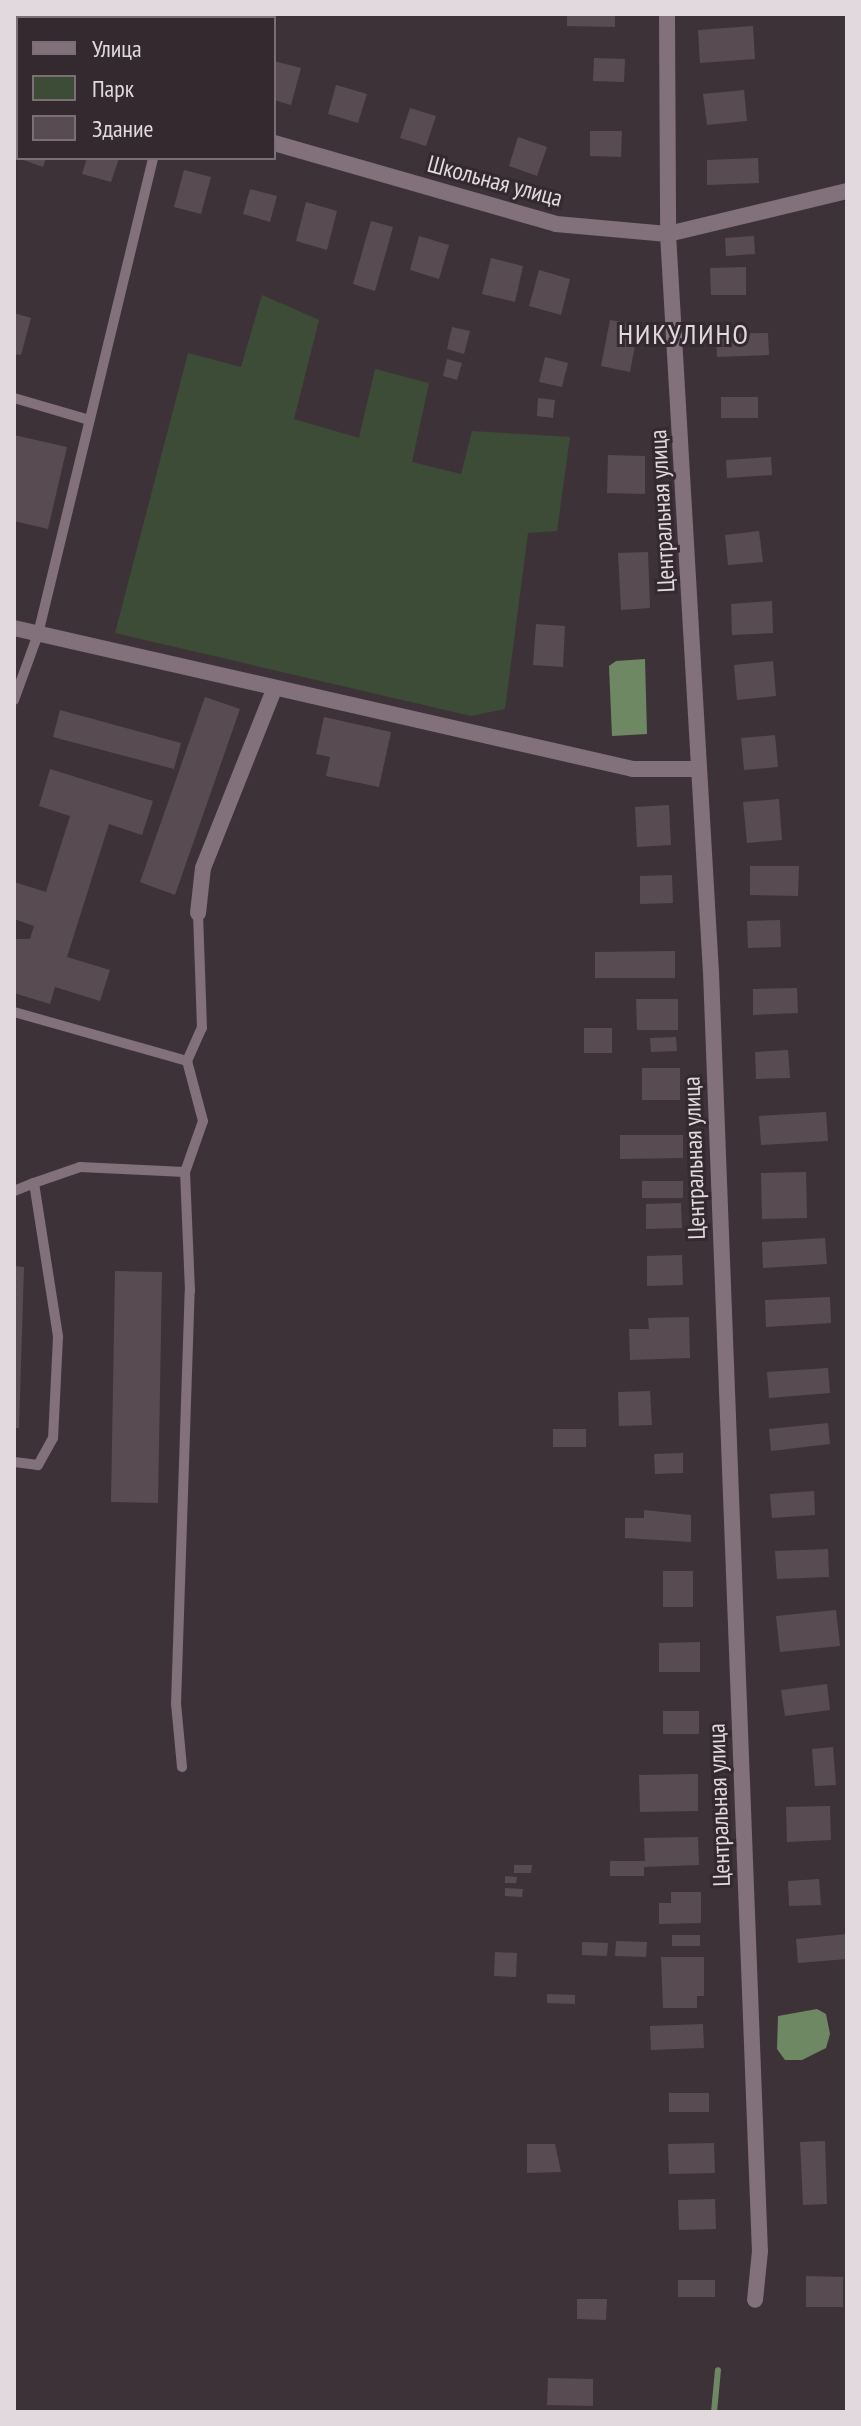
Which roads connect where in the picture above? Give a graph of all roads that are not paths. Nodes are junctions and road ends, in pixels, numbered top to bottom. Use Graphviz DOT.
graph roads {
  1 [pos="667,14"];
  2 [pos="276,144"];
  3 [pos="153,160"];
  4 [pos="847,191"];
  5 [pos="668,234"];
  6 [pos="14,398"];
  7 [pos="89,420"];
  8 [pos="14,628"];
  9 [pos="38,634"];
  10 [pos="274,690"];
  11 [pos="14,700"];
  12 [pos="699,769"];
  13 [pos="198,913"];
  14 [pos="14,1012"];
  15 [pos="187,1061"];
  16 [pos="185,1172"];
  17 [pos="34,1183"];
  18 [pos="14,1190"];
  19 [pos="14,1462"];
  20 [pos="182,1767"];
  21 [pos="755,2300"];
  1 -- 5 [label="street, Центральная улица"];
  2 -- 5 [label="street, Школьная улица"];
  3 -- 7 [label="lane"];
  4 -- 5 [label="street, Школьная улица"];
  5 -- 12 [label="street, Центральная улица"];
  6 -- 7 [label="lane"];
  7 -- 9 [label="lane"];
  8 -- 9 [label="street"];
  9 -- 10 [label="street"];
  9 -- 11 [label="lane"];
  10 -- 12 [label="street"];
  10 -- 13 [label="street"];
  12 -- 21 [label="street, Центральная улица"];
  13 -- 15 [label="lane"];
  14 -- 15 [label="lane"];
  15 -- 16 [label="lane"];
  16 -- 17 [label="lane"];
  16 -- 20 [label="lane"];
  17 -- 18 [label="lane"];
  17 -- 19 [label="lane"];
}
